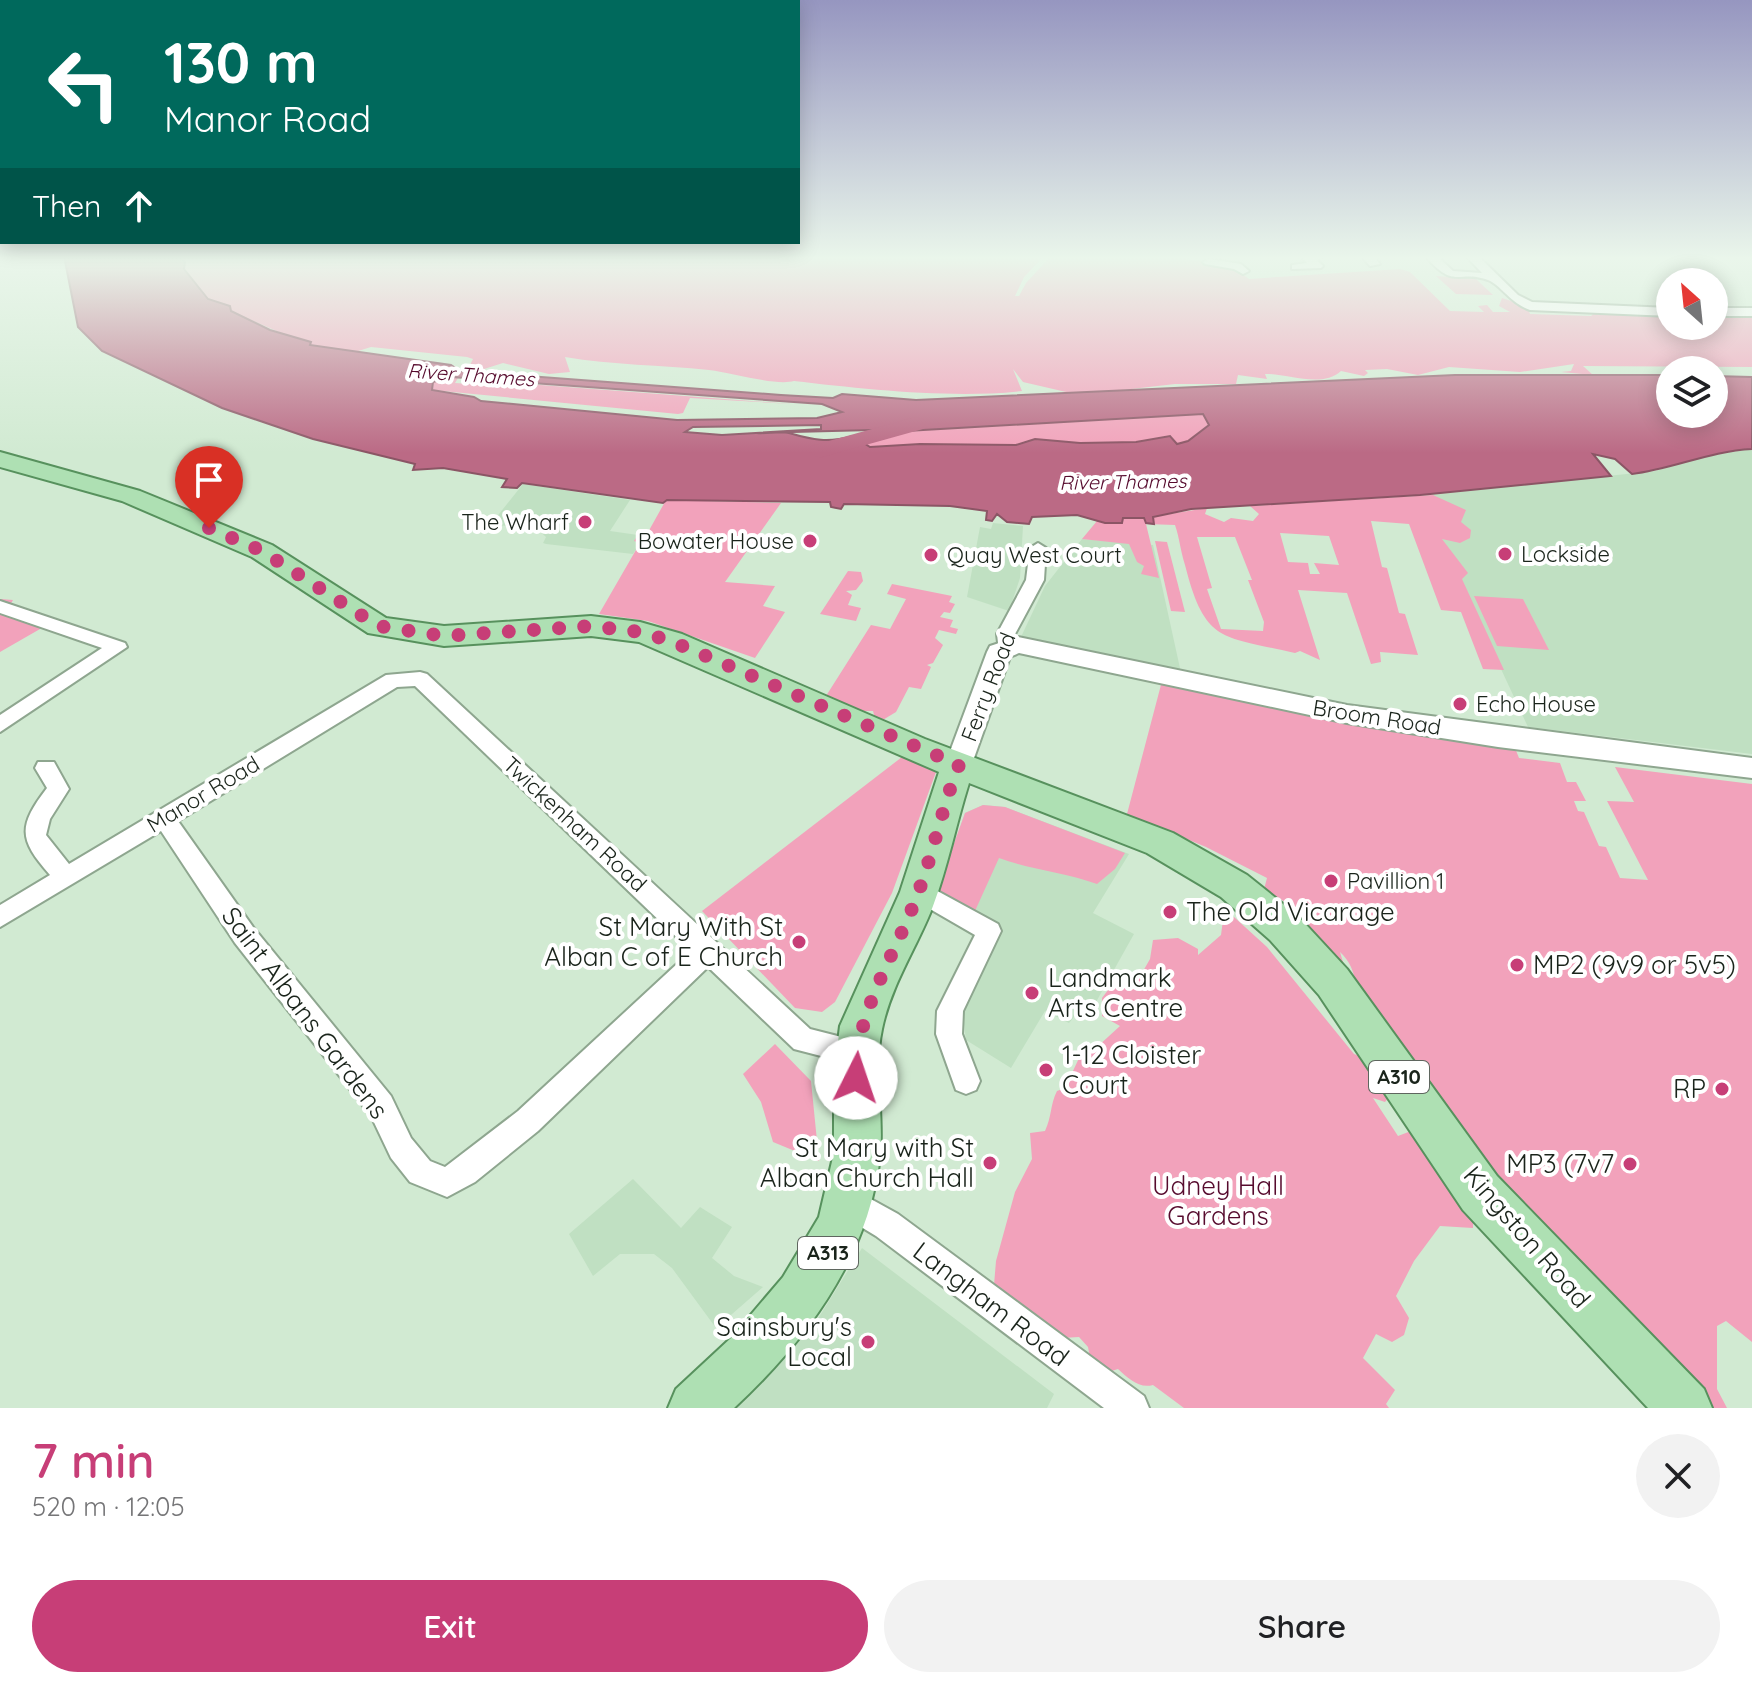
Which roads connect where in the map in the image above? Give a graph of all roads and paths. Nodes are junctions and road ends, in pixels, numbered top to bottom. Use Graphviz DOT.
graph roads {
  1 [pos="3,462"];
  2 [pos="1038,548"];
  3 [pos="0,607"];
  4 [pos="1006,647"];
  5 [pos="407,678"];
  6 [pos="0,725"];
  7 [pos="959,765"];
  8 [pos="46,768"];
  9 [pos="1752,768"];
  10 [pos="1017,789"];
  11 [pos="942,810"];
  12 [pos="164,818"];
  13 [pos="67,877"];
  14 [pos="919,891"];
  15 [pos="0,917"];
  16 [pos="710,949"];
  17 [pos="856,1052"];
  18 [pos="966,1081"];
  19 [pos="849,1202"];
  20 [pos="695,1408"];
  21 [pos="1132,1408"];
  22 [pos="1685,1408"];
  1 -- 7 [label="main road, A310"];
  2 -- 4 [label="street, Ferry Road"];
  3 -- 6 [label="street"];
  4 -- 7 [label="street, Ferry Road"];
  4 -- 9 [label="street, Broom Road"];
  5 -- 12 [label="street, Manor Road"];
  5 -- 16 [label="street, Twickenham Road"];
  7 -- 10 [label="main road, Kingston Road / A310"];
  7 -- 11 [label="main road, Ferry Road / A313"];
  8 -- 13 [label="street"];
  10 -- 11 [label="main road"];
  10 -- 22 [label="main road, Kingston Road / A310"];
  11 -- 14 [label="main road, Ferry Road / A313"];
  12 -- 13 [label="street, Manor Road"];
  12 -- 16 [label="street, Saint Albans Gardens"];
  13 -- 15 [label="street, Manor Road"];
  14 -- 17 [label="main road, Ferry Road / A313"];
  14 -- 18 [label="street"];
  16 -- 17 [label="street, Twickenham Road"];
  17 -- 19 [label="main road, A313"];
  19 -- 20 [label="main road, A313"];
  19 -- 21 [label="street, Langham Road"];
}
